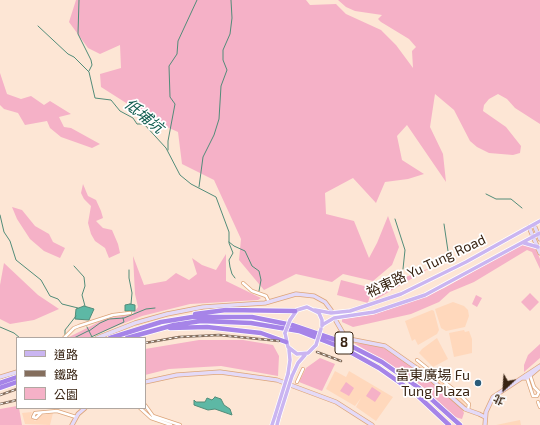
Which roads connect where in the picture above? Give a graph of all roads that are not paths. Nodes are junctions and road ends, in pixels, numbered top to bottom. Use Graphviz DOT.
graph roads {
  1 [pos="540,221"];
  2 [pos="534,225"];
  3 [pos="530,227"];
  4 [pos="539,234"];
  5 [pos="534,237"];
  6 [pos="540,239"];
  7 [pos="523,243"];
  8 [pos="538,247"];
  9 [pos="540,253"];
  10 [pos="243,282"];
  11 [pos="269,302"];
  12 [pos="316,310"];
  13 [pos="331,310"];
  14 [pos="294,311"];
  15 [pos="130,313"];
  16 [pos="181,318"];
  17 [pos="336,321"];
  18 [pos="322,327"];
  19 [pos="158,329"];
  20 [pos="65,337"];
  21 [pos="100,337"];
  22 [pos="113,337"];
  23 [pos="130,337"];
  24 [pos="286,342"];
  25 [pos="289,349"];
  26 [pos="306,354"];
  27 [pos="417,360"];
  28 [pos="540,366"];
  29 [pos="303,368"];
  30 [pos="16,372"];
  31 [pos="290,375"];
  32 [pos="528,376"];
  33 [pos="0,377"];
  34 [pos="16,377"];
  35 [pos="16,382"];
  36 [pos="146,382"];
  37 [pos="296,382"];
  38 [pos="0,383"];
  39 [pos="0,388"];
  40 [pos="538,402"];
  41 [pos="540,407"];
  42 [pos="148,408"];
  43 [pos="84,409"];
  44 [pos="141,409"];
  45 [pos="486,409"];
  46 [pos="468,410"];
  47 [pos="144,412"];
  48 [pos="474,412"];
  49 [pos="41,413"];
  50 [pos="76,417"];
  51 [pos="277,417"];
  52 [pos="485,418"];
  53 [pos="72,425"];
  54 [pos="171,425"];
  55 [pos="180,425"];
  56 [pos="272,425"];
  57 [pos="277,425"];
  58 [pos="372,425"];
  59 [pos="449,425"];
  60 [pos="460,425"];
  61 [pos="485,425"];
  1 -- 2 [label="main road, 裕東路 Yu Tung Road"];
  2 -- 3 [label="main road, 裕東路 Yu Tung Road"];
  2 -- 4 [label="main road"];
  3 -- 5 [label="main road"];
  3 -- 12 [label="main road, 裕東路 Yu Tung Road"];
  4 -- 5 [label="main road, 裕東路 Yu Tung Road"];
  4 -- 6 [label="main road"];
  5 -- 7 [label="main road, 裕東路 Yu Tung Road"];
  5 -- 8 [label="main road"];
  7 -- 8 [label="main road"];
  7 -- 18 [label="main road, 裕東路 Yu Tung Road"];
  8 -- 9 [label="main road"];
  10 -- 11 [label="street"];
  11 -- 13 [label="main road"];
  11 -- 21 [label="main road"];
  12 -- 14 [label="main road"];
  12 -- 18 [label="main road"];
  14 -- 16 [label="highway"];
  14 -- 24 [label="main road, bridge"];
  15 -- 20 [label="street"];
  16 -- 22 [label="highway, 8"];
  16 -- 60 [label="highway, 8"];
  17 -- 46 [label="main road"];
  18 -- 26 [label="main road, bridge"];
  19 -- 23 [label="highway, 8"];
  19 -- 24 [label="highway"];
  19 -- 59 [label="highway, 8"];
  24 -- 25 [label="main road"];
  25 -- 26 [label="main road"];
  25 -- 31 [label="main road"];
  26 -- 31 [label="main road"];
  27 -- 46 [label="street"];
  28 -- 32 [label="main road"];
  29 -- 37 [label="street"];
  30 -- 33 [label="main road"];
  31 -- 51 [label="main road, bridge"];
  32 -- 32 [label="street"];
  32 -- 45 [label="main road"];
  34 -- 38 [label="highway"];
  35 -- 39 [label="highway"];
  36 -- 58 [label="main road"];
  40 -- 41 [label="street"];
  42 -- 47 [label="street"];
  42 -- 55 [label="street"];
  43 -- 50 [label="main road"];
  44 -- 47 [label="street"];
  45 -- 48 [label="main road"];
  45 -- 52 [label="main road"];
  46 -- 48 [label="main road"];
  47 -- 54 [label="street"];
  48 -- 52 [label="main road"];
  49 -- 50 [label="street"];
  50 -- 53 [label="main road"];
  51 -- 56 [label="main road"];
  51 -- 57 [label="main road"];
  52 -- 61 [label="main road"];
}
